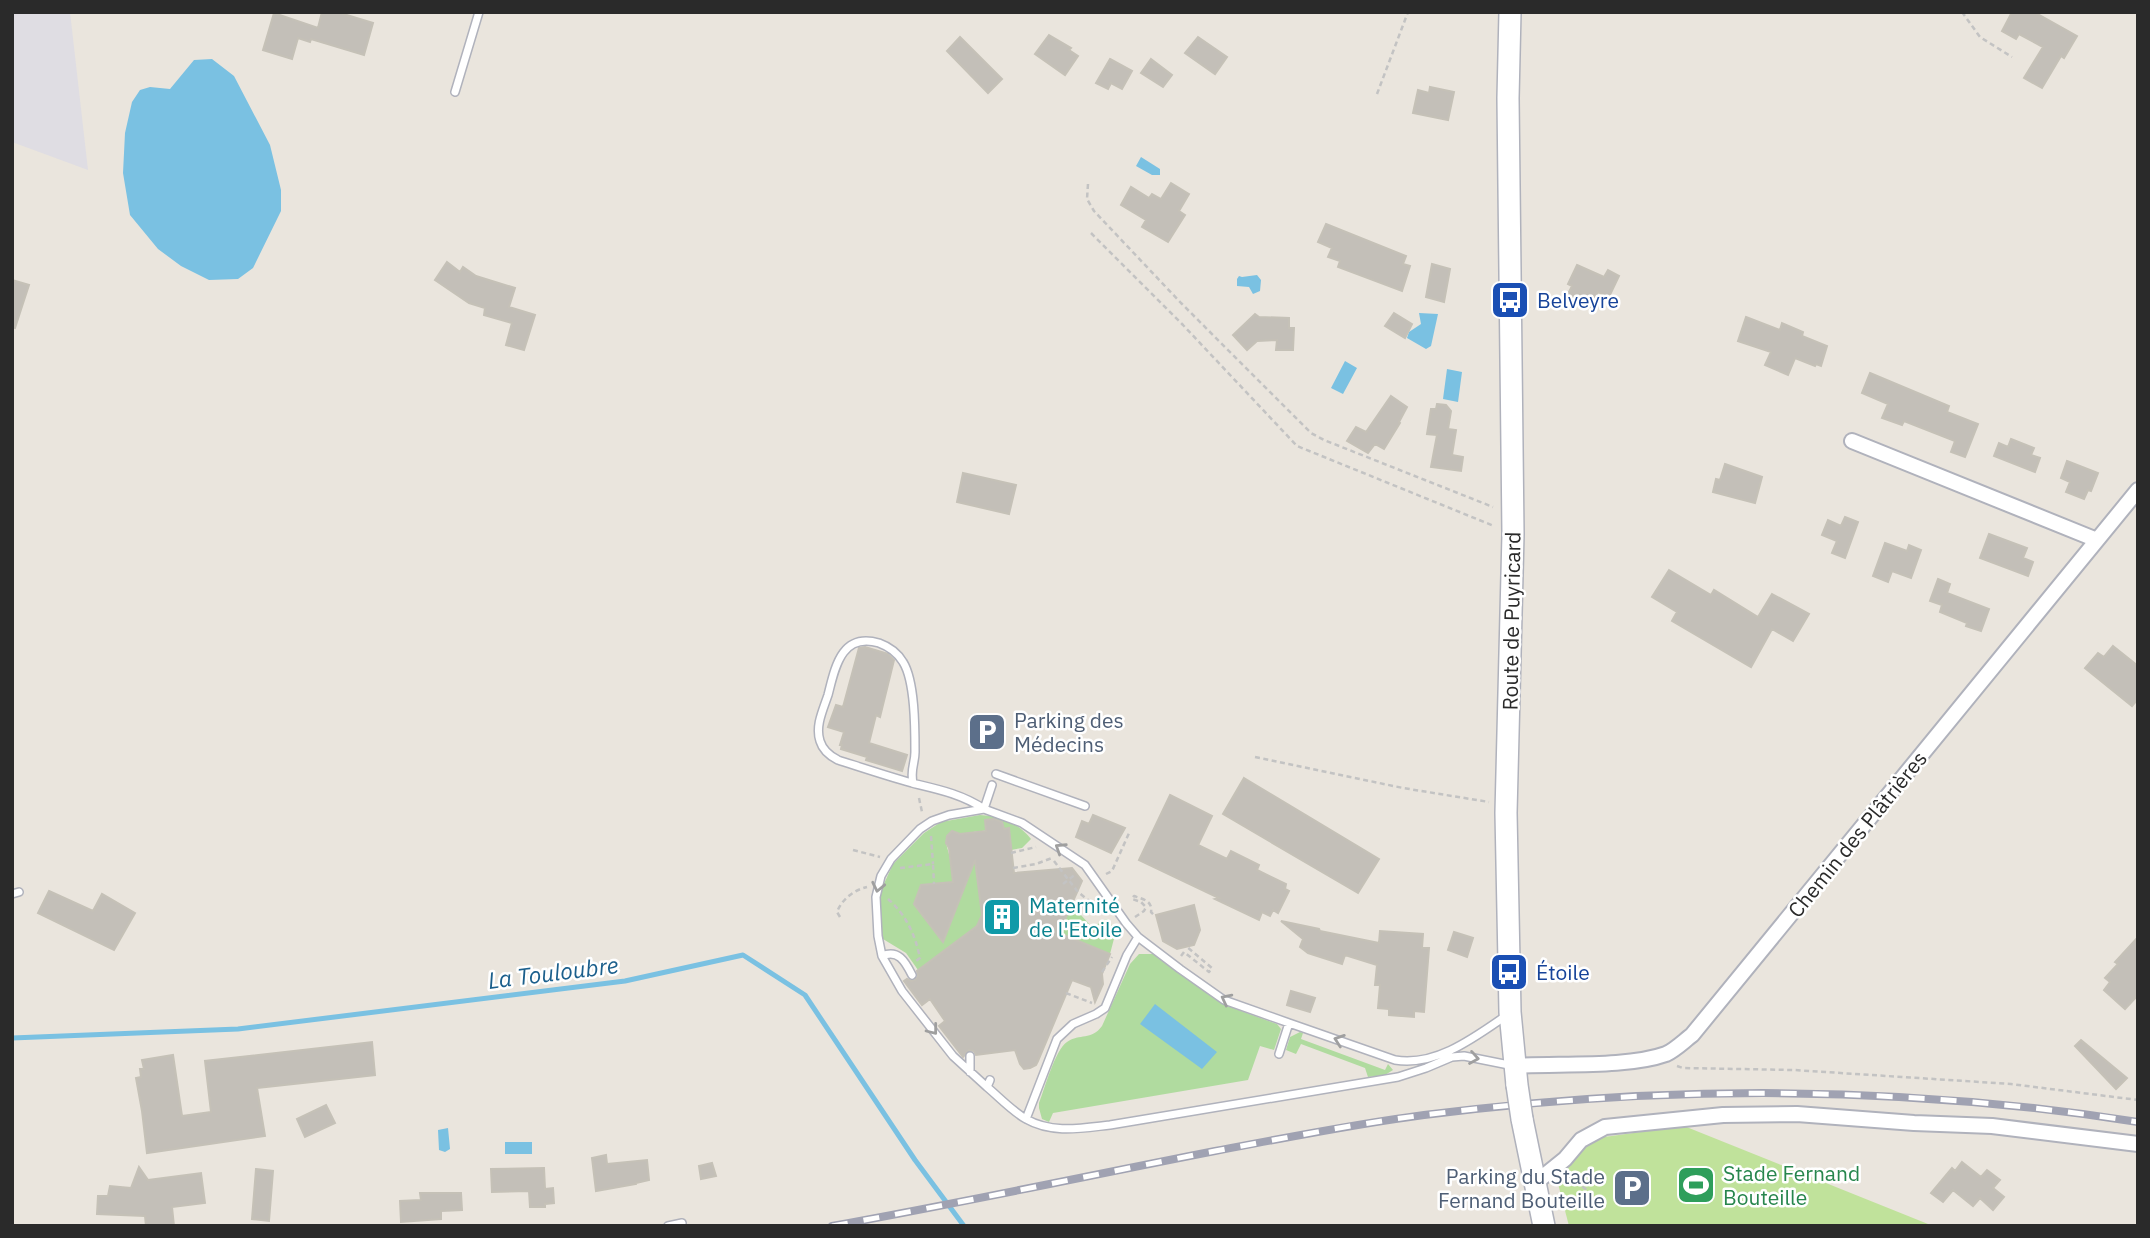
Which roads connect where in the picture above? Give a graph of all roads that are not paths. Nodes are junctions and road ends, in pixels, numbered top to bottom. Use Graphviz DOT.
graph roads {
  1 [pos="479,12"];
  2 [pos="1510,12"];
  3 [pos="455,92"];
  4 [pos="1852,441"];
  5 [pos="2138,490"];
  6 [pos="2097,540"];
  7 [pos="996,774"];
  8 [pos="917,784"];
  9 [pos="992,785"];
  10 [pos="1085,806"];
  11 [pos="984,809"];
  12 [pos="1138,937"];
  13 [pos="881,956"];
  14 [pos="912,975"];
  15 [pos="1510,1012"];
  16 [pos="1289,1023"];
  17 [pos="1279,1054"];
  18 [pos="970,1056"];
  19 [pos="970,1072"];
  20 [pos="1516,1076"];
  21 [pos="1026,1119"];
  22 [pos="2138,1144"];
  23 [pos="1534,1184"];
  24 [pos="682,1223"];
  25 [pos="668,1226"];
  26 [pos="1544,1226"];
  1 -- 3 [label="lane"];
  2 -- 15 [label="main road, Route de Puyricard"];
  4 -- 6 [label="street"];
  5 -- 6 [label="street, Chemin des Plâtrières"];
  6 -- 20 [label="street, Chemin des Plâtrières"];
  7 -- 10 [label="lane"];
  8 -- 8 [label="lane"];
  8 -- 11 [label="lane"];
  9 -- 11 [label="lane"];
  12 -- 11 [label="lane, one-way"];
  11 -- 13 [label="lane, one-way"];
  16 -- 12 [label="lane, one-way"];
  12 -- 21 [label="lane"];
  13 -- 14 [label="lane"];
  13 -- 19 [label="lane, one-way"];
  15 -- 16 [label="lane, one-way"];
  15 -- 20 [label="main road, Route de Puyricard"];
  16 -- 17 [label="lane"];
  18 -- 19 [label="lane"];
  19 -- 21 [label="lane"];
  21 -- 20 [label="lane, one-way"];
  20 -- 23 [label="main road, Route de Puyricard, bridge"];
  22 -- 23 [label="street"];
  23 -- 26 [label="main road, Route de Puyricard"];
  24 -- 25 [label="lane"];
}
